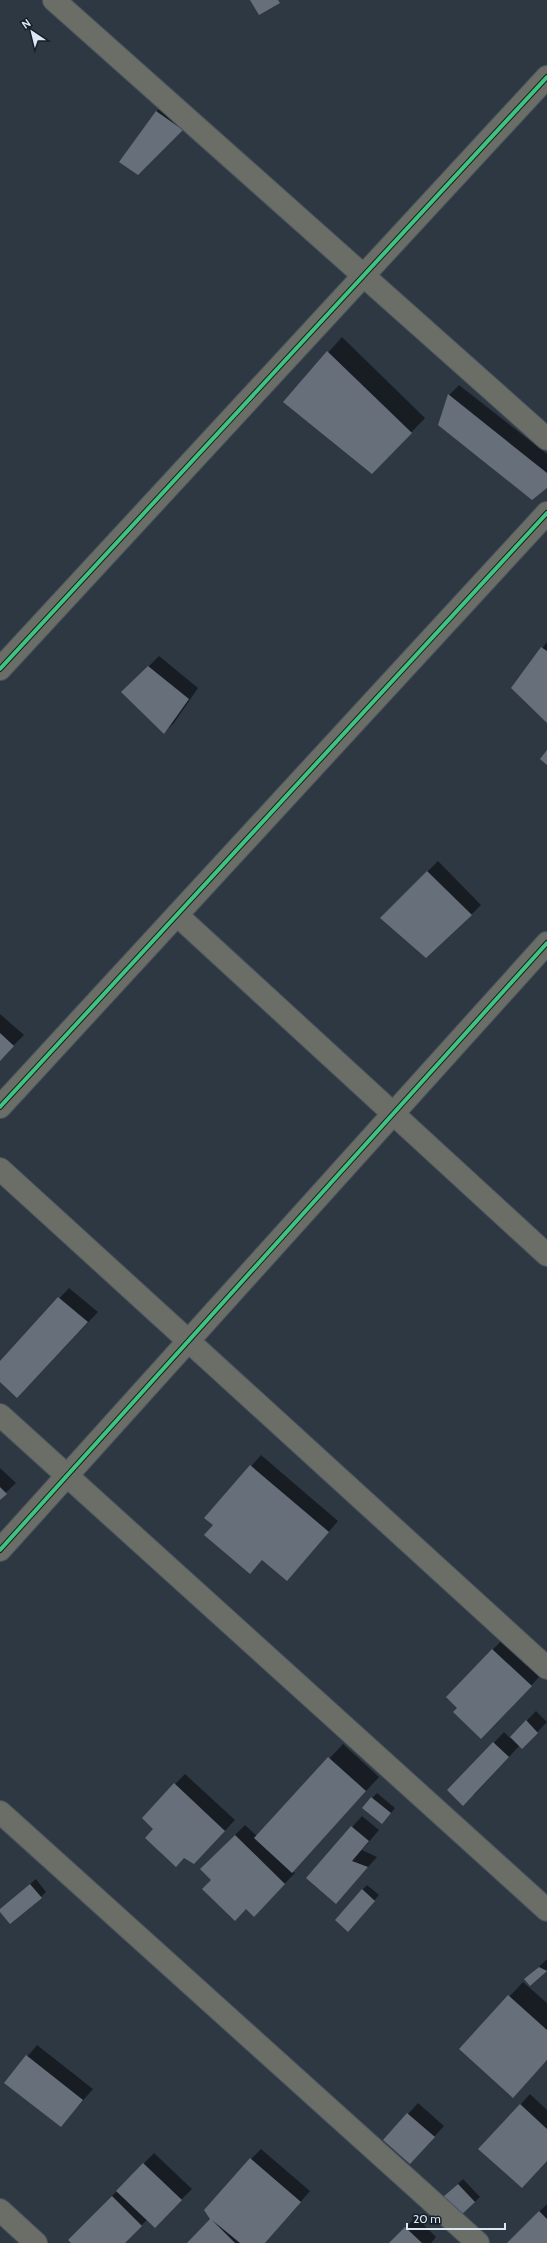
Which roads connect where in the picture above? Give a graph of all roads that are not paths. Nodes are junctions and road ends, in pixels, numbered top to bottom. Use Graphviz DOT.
graph roads {
  1 [pos="54,0"];
  2 [pos="547,77"];
  3 [pos="364,276"];
  4 [pos="547,439"];
  5 [pos="547,513"];
  6 [pos="0,669"];
  7 [pos="177,915"];
  8 [pos="547,943"];
  9 [pos="0,1108"];
  10 [pos="393,1114"];
  11 [pos="0,1169"];
  12 [pos="547,1255"];
  13 [pos="189,1341"];
  14 [pos="0,1415"];
  15 [pos="68,1474"];
  16 [pos="0,1550"];
  17 [pos="547,1668"];
  18 [pos="0,1812"];
  19 [pos="547,1910"];
  20 [pos="0,2210"];
  21 [pos="36,2243"];
  22 [pos="478,2243"];
  1 -- 3 [label="street"];
  2 -- 3 [label="street"];
  3 -- 4 [label="street"];
  3 -- 6 [label="street"];
  5 -- 7 [label="street"];
  7 -- 9 [label="street"];
  7 -- 10 [label="street"];
  8 -- 10 [label="street"];
  10 -- 12 [label="street"];
  10 -- 13 [label="street"];
  11 -- 13 [label="street"];
  13 -- 15 [label="street"];
  13 -- 17 [label="street"];
  14 -- 15 [label="street"];
  15 -- 16 [label="street"];
  15 -- 19 [label="street"];
  18 -- 22 [label="street"];
  20 -- 21 [label="street"];
}
